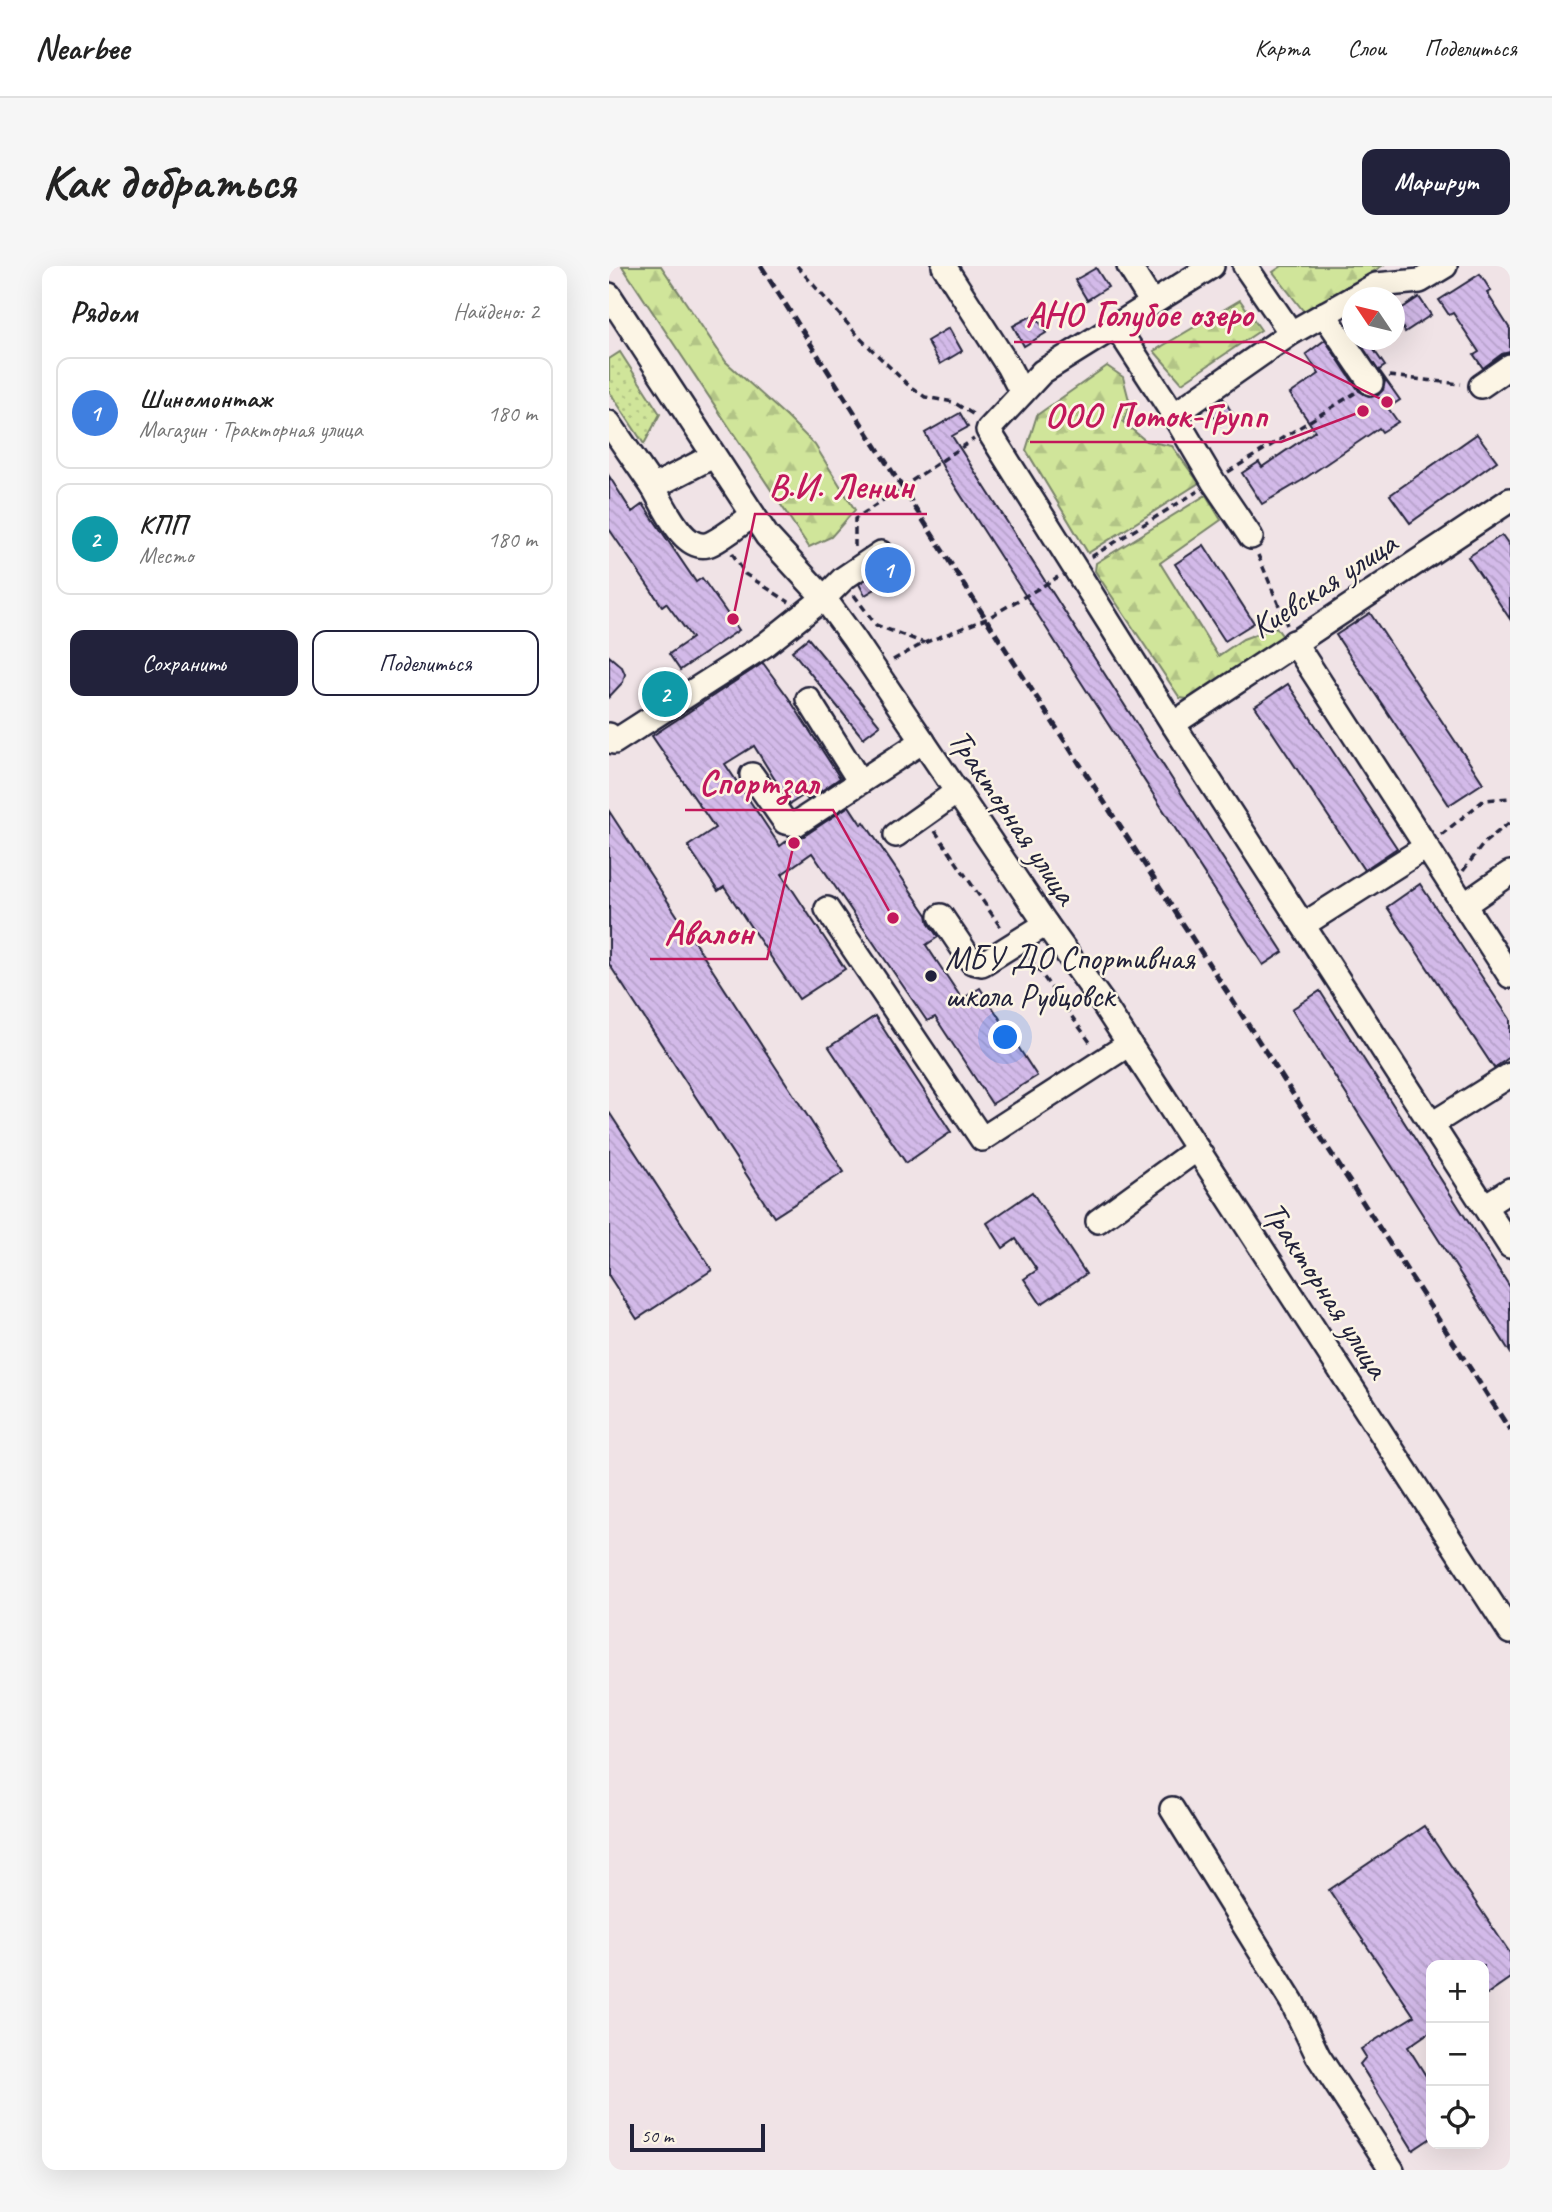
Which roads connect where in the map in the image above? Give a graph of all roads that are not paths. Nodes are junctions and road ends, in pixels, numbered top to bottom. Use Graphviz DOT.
graph roads {
  1 [pos="944,266"];
  2 [pos="1129,266"];
  3 [pos="1212,266"];
  4 [pos="1244,266"];
  5 [pos="1445,266"];
  6 [pos="1372,287"];
  7 [pos="609,295"];
  8 [pos="1152,303"];
  9 [pos="1342,304"];
  10 [pos="1324,314"];
  11 [pos="1116,326"];
  12 [pos="1291,333"];
  13 [pos="1510,366"];
  14 [pos="1371,383"];
  15 [pos="1481,386"];
  16 [pos="1022,393"];
  17 [pos="1174,415"];
  18 [pos="609,423"];
  19 [pos="713,456"];
  20 [pos="653,487"];
  21 [pos="1510,500"];
  22 [pos="753,515"];
  23 [pos="1251,537"];
  24 [pos="881,553"];
  25 [pos="815,605"];
  26 [pos="1294,642"];
  27 [pos="808,699"];
  28 [pos="1173,724"];
  29 [pos="611,741"];
  30 [pos="923,741"];
  31 [pos="753,775"];
  32 [pos="860,782"];
  33 [pos="958,791"];
  34 [pos="896,835"];
  35 [pos="1426,848"];
  36 [pos="1510,873"];
  37 [pos="1458,896"];
  38 [pos="827,909"];
  39 [pos="941,916"];
  40 [pos="1047,924"];
  41 [pos="1303,925"];
  42 [pos="1510,976"];
  43 [pos="1129,1044"];
  44 [pos="1510,1075"];
  45 [pos="1432,1125"];
  46 [pos="1197,1149"];
  47 [pos="1510,1190"];
  48 [pos="1485,1206"];
  49 [pos="1098,1221"];
  50 [pos="1510,1246"];
  51 [pos="1510,1632"];
  52 [pos="1172,1809"];
  53 [pos="1392,2170"];
  1 -- 16 [label="street"];
  2 -- 8 [label="street"];
  3 -- 8 [label="street"];
  4 -- 12 [label="street"];
  5 -- 6 [label="street"];
  7 -- 19 [label="street, Тракторная улица"];
  8 -- 11 [label="street"];
  9 -- 10 [label="street"];
  10 -- 12 [label="street"];
  10 -- 14 [label="street"];
  11 -- 16 [label="street"];
  11 -- 17 [label="street"];
  12 -- 17 [label="street"];
  13 -- 15 [label="street"];
  16 -- 28 [label="street"];
  17 -- 23 [label="street"];
  18 -- 20 [label="street"];
  19 -- 20 [label="street"];
  19 -- 22 [label="street, Тракторная улица"];
  20 -- 22 [label="street"];
  21 -- 26 [label="street, Киевская улица"];
  22 -- 25 [label="street, Тракторная улица"];
  24 -- 25 [label="street"];
  25 -- 29 [label="street"];
  25 -- 30 [label="street, Тракторная улица"];
  26 -- 28 [label="street, Киевская улица"];
  26 -- 35 [label="street"];
  27 -- 32 [label="street"];
  28 -- 41 [label="street"];
  30 -- 32 [label="street"];
  30 -- 33 [label="street, Тракторная улица"];
  31 -- 32 [label="street"];
  33 -- 34 [label="street"];
  33 -- 40 [label="street, Тракторная улица"];
  35 -- 37 [label="street"];
  35 -- 41 [label="street"];
  36 -- 37 [label="street"];
  37 -- 42 [label="street"];
  38 -- 43 [label="street"];
  39 -- 40 [label="street"];
  40 -- 43 [label="street, Тракторная улица"];
  41 -- 45 [label="street"];
  43 -- 46 [label="street, Тракторная улица"];
  44 -- 45 [label="street"];
  45 -- 48 [label="street"];
  46 -- 49 [label="street"];
  46 -- 51 [label="street, Тракторная улица"];
  47 -- 48 [label="street"];
  48 -- 50 [label="street"];
  52 -- 53 [label="street"];
}
